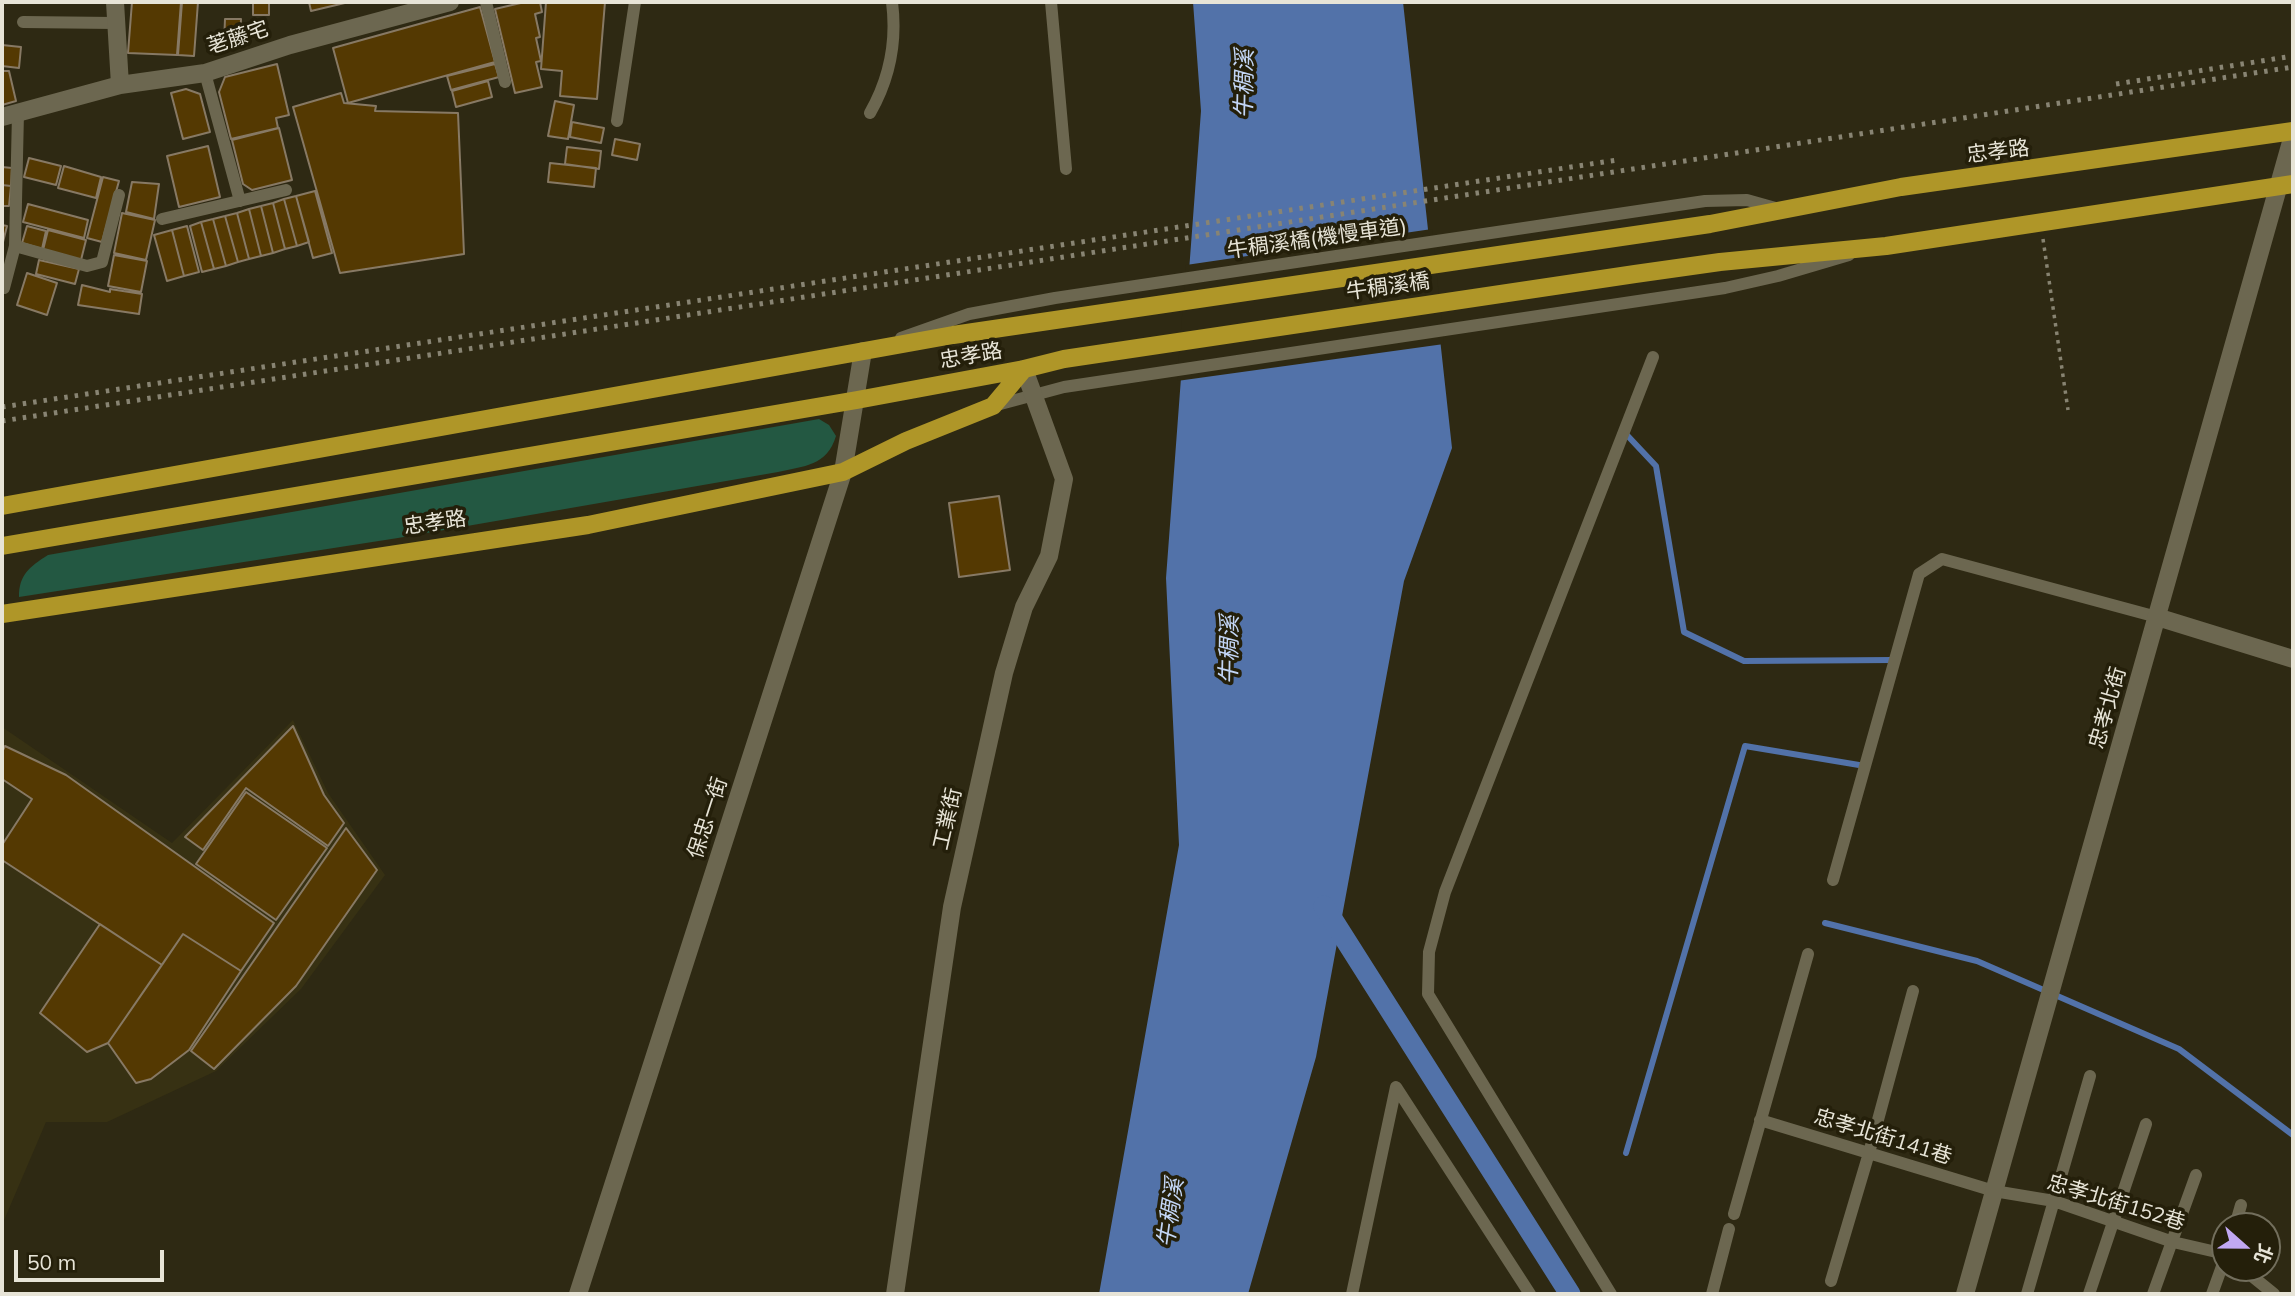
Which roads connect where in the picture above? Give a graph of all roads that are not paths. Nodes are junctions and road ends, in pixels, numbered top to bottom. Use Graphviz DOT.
graph roads {
  1 [pos="114,2"];
  2 [pos="450,2"];
  3 [pos="486,2"];
  4 [pos="635,2"];
  5 [pos="892,2"];
  6 [pos="1051,2"];
  7 [pos="23,22"];
  8 [pos="114,23"];
  9 [pos="205,73"];
  10 [pos="505,82"];
  11 [pos="120,85"];
  12 [pos="870,113"];
  13 [pos="10,115"];
  14 [pos="617,121"];
  15 [pos="2293,133"];
  16 [pos="1066,169"];
  17 [pos="2286,185"];
  18 [pos="286,190"];
  19 [pos="119,195"];
  20 [pos="240,201"];
  21 [pos="1782,209"];
  22 [pos="162,219"];
  23 [pos="1710,224"];
  24 [pos="15,246"];
  25 [pos="1886,246"];
  26 [pos="4,288"];
  27 [pos="1058,321"];
  28 [pos="863,351"];
  29 [pos="1653,357"];
  30 [pos="1024,369"];
  31 [pos="1033,395"];
  32 [pos="857,400"];
  33 [pos="993,407"];
  34 [pos="843,472"];
  35 [pos="2,506"];
  36 [pos="2,547"];
  37 [pos="2,614"];
  38 [pos="2157,617"];
  39 [pos="2293,657"];
  40 [pos="1833,880"];
  41 [pos="1808,954"];
  42 [pos="1913,991"];
  43 [pos="2090,1076"];
  44 [pos="1760,1120"];
  45 [pos="2146,1124"];
  46 [pos="1869,1153"];
  47 [pos="2196,1175"];
  48 [pos="1994,1191"];
  49 [pos="2054,1201"];
  50 [pos="2241,1205"];
  51 [pos="2239,1212"];
  52 [pos="1734,1214"];
  53 [pos="2112,1221"];
  54 [pos="1729,1229"];
  55 [pos="2173,1242"];
  56 [pos="2211,1252"];
  57 [pos="1830,1281"];
  58 [pos="2259,1282"];
  59 [pos="578,1294"];
  60 [pos="895,1294"];
  61 [pos="1352,1294"];
  62 [pos="1530,1294"];
  63 [pos="1611,1294"];
  64 [pos="1712,1294"];
  65 [pos="1965,1294"];
  66 [pos="2027,1294"];
  67 [pos="2089,1294"];
  68 [pos="2153,1294"];
  69 [pos="2274,1294"];
  1 -- 8 [label="street"];
  2 -- 9 [label="street, 荖藤宅"];
  3 -- 10 [label="lane"];
  4 -- 14 [label="lane"];
  5 -- 12 [label="lane"];
  6 -- 16 [label="lane"];
  7 -- 8 [label="lane"];
  8 -- 11 [label="street"];
  9 -- 11 [label="street, 荖藤宅"];
  9 -- 20 [label="lane"];
  11 -- 13 [label="street, 荖藤宅"];
  13 -- 24 [label="lane"];
  15 -- 17 [label="street, 忠孝北街"];
  15 -- 21 [label="main road, 忠孝路"];
  17 -- 25 [label="main road"];
  17 -- 38 [label="street, 忠孝北街"];
  18 -- 20 [label="lane"];
  19 -- 24 [label="lane"];
  20 -- 22 [label="lane"];
  21 -- 23 [label="main road, 忠孝路"];
  21 -- 28 [label="lane, 牛稠溪橋(機慢車道)"];
  23 -- 27 [label="main road, 牛稠溪橋"];
  24 -- 26 [label="lane"];
  25 -- 30 [label="main road, 牛稠溪橋"];
  25 -- 31 [label="lane"];
  27 -- 28 [label="main road, 忠孝路"];
  28 -- 32 [label="street, 保忠一街"];
  28 -- 35 [label="main road, 忠孝路"];
  29 -- 63 [label="lane"];
  30 -- 31 [label="street, 工業街"];
  30 -- 32 [label="main road, 忠孝路"];
  30 -- 33 [label="main road, 忠孝路"];
  31 -- 33 [label="lane"];
  31 -- 60 [label="street, 工業街"];
  32 -- 34 [label="street, 保忠一街"];
  32 -- 36 [label="main road, 忠孝路"];
  33 -- 34 [label="main road, 忠孝路"];
  34 -- 37 [label="main road, 忠孝路"];
  34 -- 59 [label="street, 保忠一街"];
  38 -- 39 [label="street"];
  38 -- 40 [label="lane"];
  38 -- 48 [label="street, 忠孝北街"];
  41 -- 44 [label="lane"];
  42 -- 46 [label="lane"];
  43 -- 49 [label="lane"];
  44 -- 46 [label="lane, 忠孝北街141巷"];
  44 -- 52 [label="lane"];
  45 -- 53 [label="lane"];
  46 -- 48 [label="lane, 忠孝北街141巷"];
  46 -- 57 [label="lane"];
  47 -- 55 [label="lane"];
  48 -- 49 [label="lane, 忠孝北街152巷"];
  48 -- 65 [label="street, 忠孝北街"];
  49 -- 53 [label="lane, 忠孝北街152巷"];
  49 -- 66 [label="lane"];
  50 -- 51 [label="lane"];
  53 -- 55 [label="lane, 忠孝北街152巷"];
  53 -- 67 [label="lane"];
  54 -- 64 [label="lane"];
  55 -- 56 [label="lane, 忠孝北街152巷"];
  55 -- 68 [label="lane"];
  58 -- 69 [label="lane"];
  61 -- 62 [label="lane"];
}
